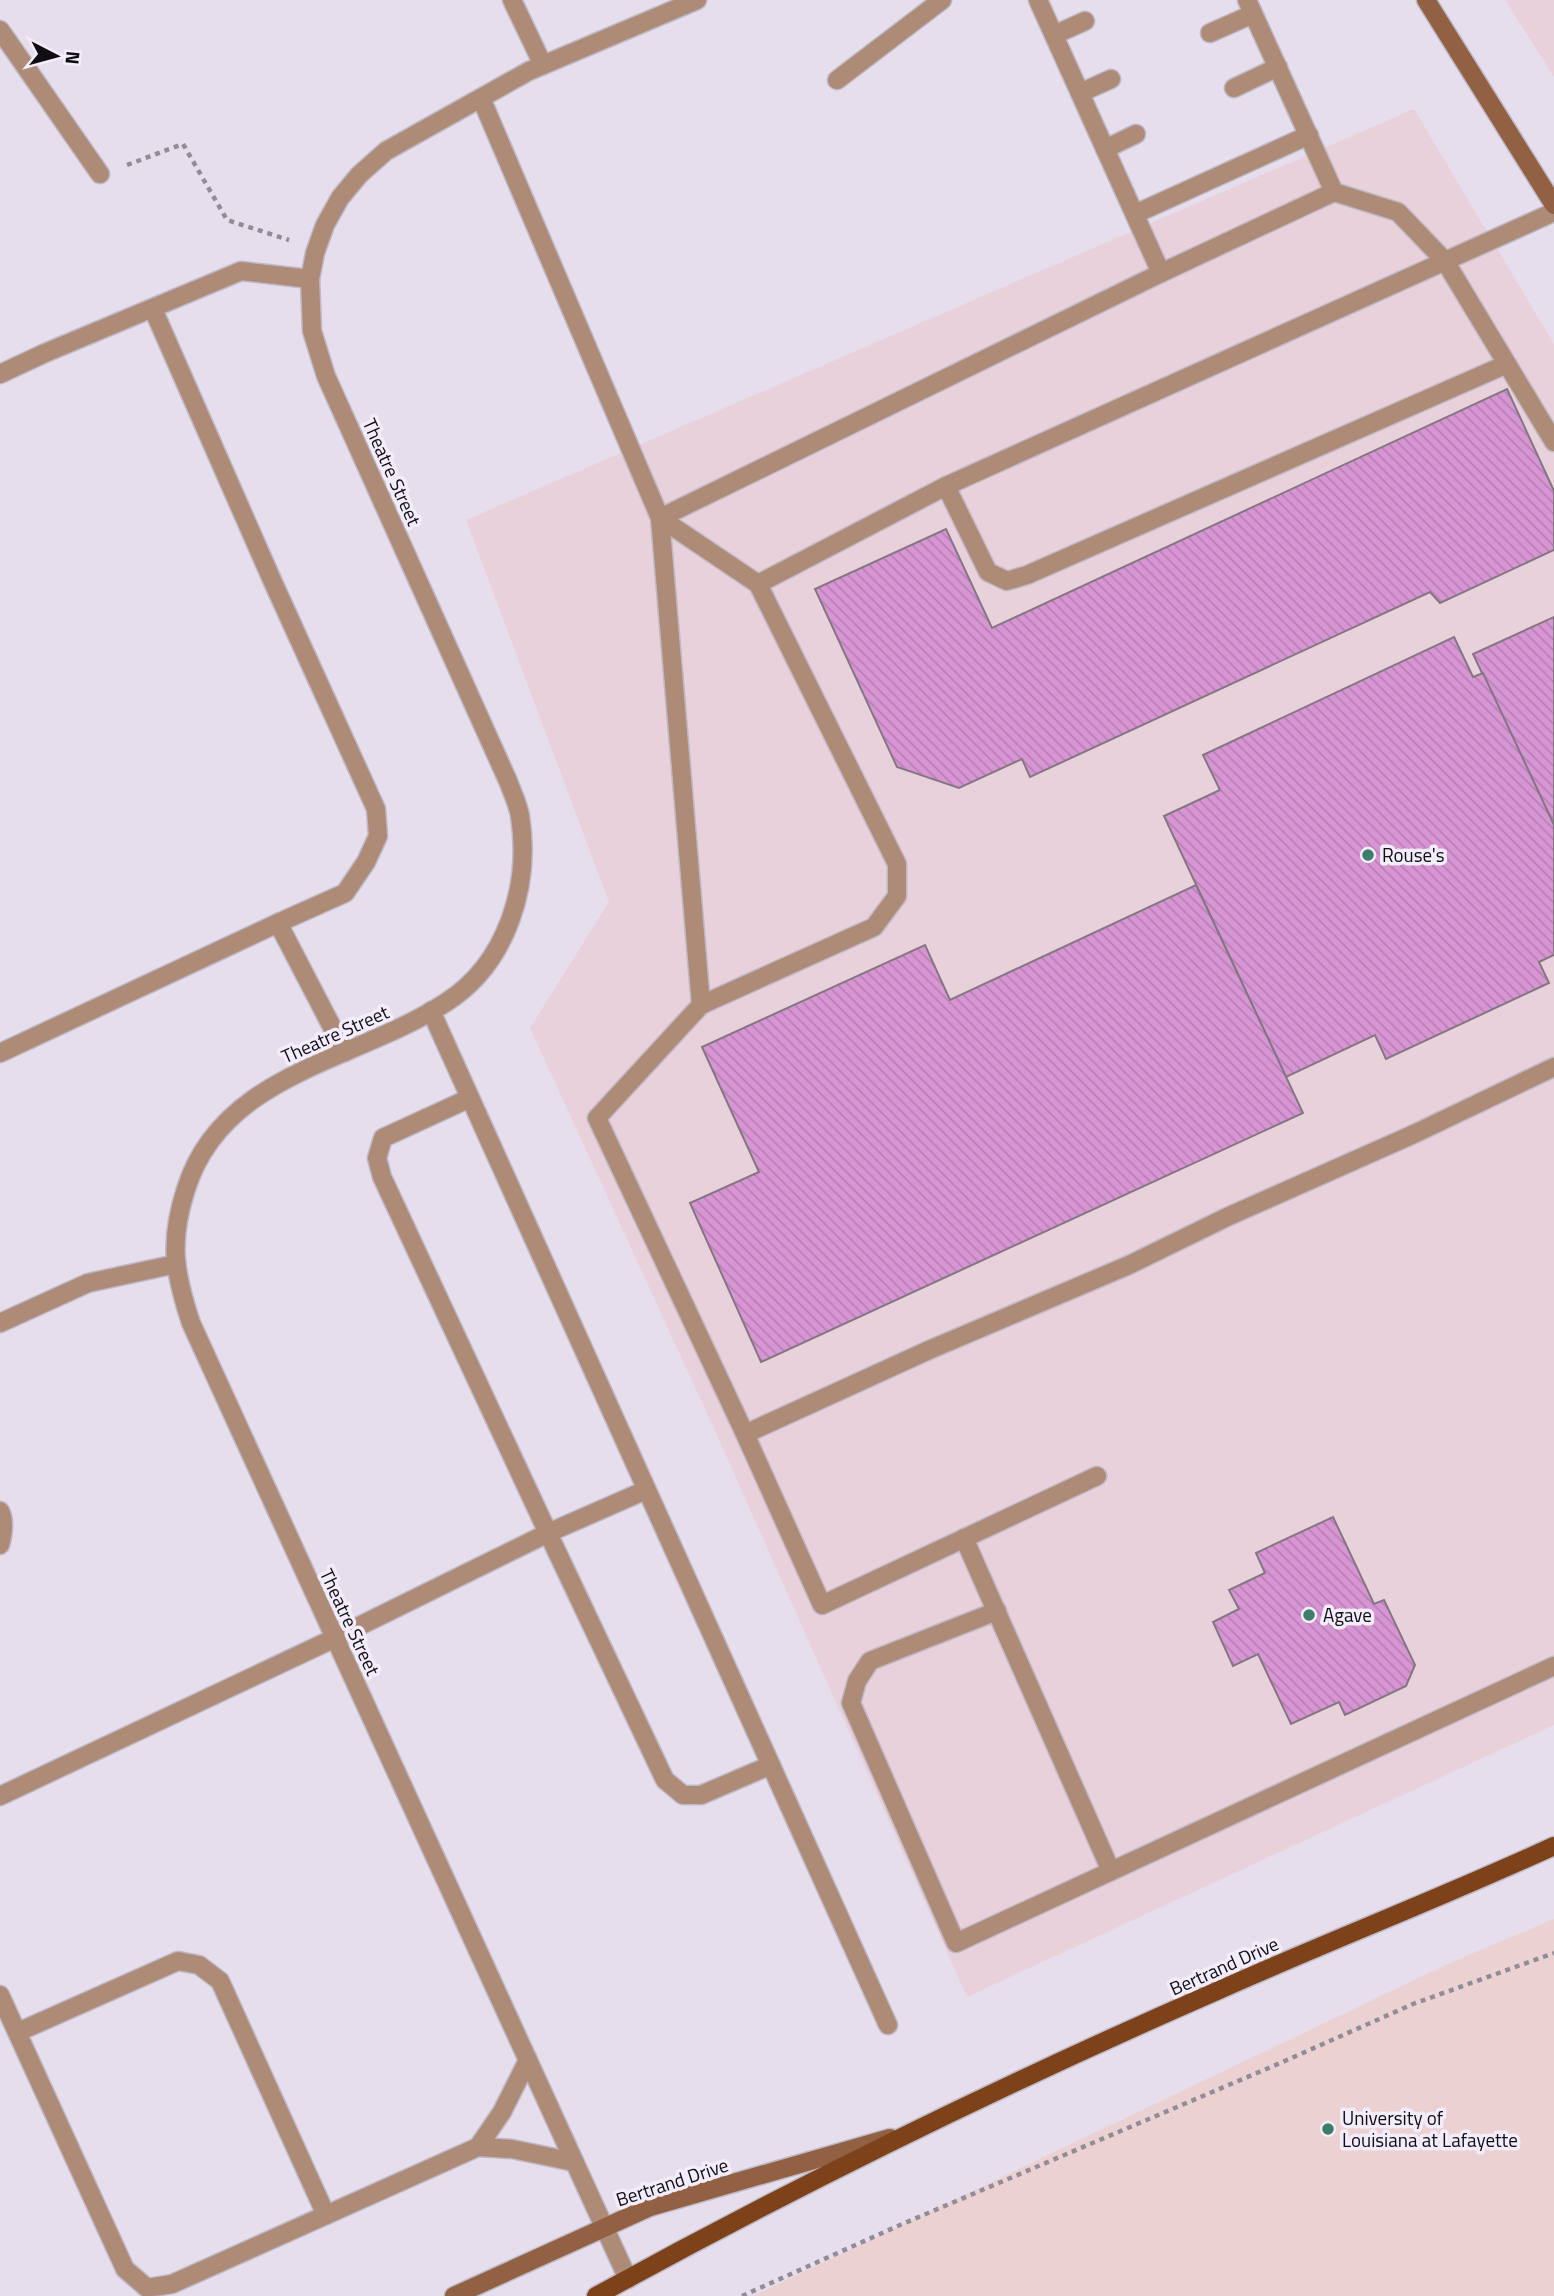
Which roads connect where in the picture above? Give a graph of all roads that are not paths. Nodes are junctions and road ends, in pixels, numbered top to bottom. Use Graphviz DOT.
graph roads {
  1 [pos="512,0"];
  2 [pos="696,0"];
  3 [pos="942,0"];
  4 [pos="1038,0"];
  5 [pos="1426,0"];
  6 [pos="1250,7"];
  7 [pos="1085,21"];
  8 [pos="0,30"];
  9 [pos="1210,33"];
  10 [pos="1054,35"];
  11 [pos="543,65"];
  12 [pos="1278,67"];
  13 [pos="837,79"];
  14 [pos="1111,79"];
  15 [pos="1234,88"];
  16 [pos="1080,93"];
  17 [pos="481,98"];
  18 [pos="1136,134"];
  19 [pos="1309,135"];
  20 [pos="1105,149"];
  21 [pos="100,174"];
  22 [pos="1334,191"];
  23 [pos="1554,205"];
  24 [pos="1554,212"];
  25 [pos="1135,214"];
  26 [pos="1445,261"];
  27 [pos="1161,273"];
  28 [pos="310,279"];
  29 [pos="153,309"];
  30 [pos="1507,363"];
  31 [pos="0,374"];
  32 [pos="1554,442"];
  33 [pos="946,486"];
  34 [pos="660,518"];
  35 [pos="758,584"];
  36 [pos="278,923"];
  37 [pos="701,1005"];
  38 [pos="431,1011"];
  39 [pos="345,1052"];
  40 [pos="0,1053"];
  41 [pos="1554,1068"];
  42 [pos="470,1098"];
  43 [pos="176,1264"];
  44 [pos="0,1323"];
  45 [pos="744,1434"];
  46 [pos="1097,1476"];
  47 [pos="646,1490"];
  48 [pos="0,1511"];
  49 [pos="548,1533"];
  50 [pos="964,1538"];
  51 [pos="0,1545"];
  52 [pos="997,1611"];
  53 [pos="335,1638"];
  54 [pos="1554,1666"];
  55 [pos="771,1765"];
  56 [pos="0,1796"];
  57 [pos="1554,1846"];
  58 [pos="1111,1871"];
  59 [pos="0,1995"];
  60 [pos="888,2025"];
  61 [pos="18,2032"];
  62 [pos="528,2060"];
  63 [pos="913,2131"];
  64 [pos="478,2147"];
  65 [pos="574,2162"];
  66 [pos="326,2215"];
  67 [pos="604,2228"];
  68 [pos="628,2279"];
  69 [pos="454,2296"];
  70 [pos="596,2296"];
  1 -- 11 [label="street"];
  2 -- 11 [label="street, Theatre Street"];
  3 -- 13 [label="street"];
  4 -- 10 [label="street"];
  5 -- 23 [label="main road"];
  6 -- 9 [label="street"];
  6 -- 12 [label="street"];
  7 -- 10 [label="street"];
  8 -- 21 [label="street"];
  10 -- 16 [label="street"];
  11 -- 17 [label="street, Theatre Street"];
  12 -- 15 [label="street"];
  12 -- 19 [label="street"];
  14 -- 16 [label="street"];
  16 -- 20 [label="street"];
  17 -- 28 [label="street, Theatre Street"];
  17 -- 34 [label="street"];
  18 -- 20 [label="street"];
  19 -- 22 [label="street"];
  19 -- 25 [label="street"];
  20 -- 25 [label="street"];
  22 -- 26 [label="street"];
  22 -- 27 [label="street"];
  24 -- 26 [label="street"];
  25 -- 27 [label="street"];
  26 -- 30 [label="street"];
  26 -- 33 [label="street"];
  27 -- 34 [label="street"];
  28 -- 29 [label="street"];
  28 -- 38 [label="street, Theatre Street"];
  29 -- 31 [label="street"];
  29 -- 36 [label="street"];
  30 -- 32 [label="street"];
  30 -- 33 [label="street"];
  33 -- 35 [label="street"];
  34 -- 35 [label="street"];
  34 -- 37 [label="street"];
  35 -- 37 [label="street"];
  36 -- 39 [label="street"];
  36 -- 40 [label="street"];
  37 -- 45 [label="street"];
  38 -- 39 [label="street, Theatre Street"];
  38 -- 42 [label="street"];
  39 -- 43 [label="street, Theatre Street"];
  41 -- 45 [label="street"];
  42 -- 47 [label="street"];
  42 -- 49 [label="street"];
  43 -- 44 [label="street"];
  43 -- 53 [label="street, Theatre Street"];
  45 -- 50 [label="street"];
  46 -- 50 [label="street"];
  47 -- 49 [label="street"];
  47 -- 55 [label="street"];
  48 -- 51 [label="street"];
  49 -- 53 [label="street"];
  49 -- 55 [label="street"];
  50 -- 52 [label="street"];
  52 -- 58 [label="street"];
  52 -- 58 [label="street"];
  53 -- 56 [label="street"];
  53 -- 62 [label="street, Theatre Street"];
  54 -- 58 [label="street"];
  55 -- 60 [label="street"];
  57 -- 63 [label="main road, Bertrand Drive"];
  59 -- 61 [label="street"];
  61 -- 66 [label="street"];
  61 -- 66 [label="street"];
  62 -- 64 [label="street"];
  62 -- 65 [label="street, Theatre Street"];
  63 -- 67 [label="main road, Bertrand Drive"];
  63 -- 68 [label="main road, Bertrand Drive"];
  64 -- 65 [label="street"];
  64 -- 66 [label="street"];
  65 -- 67 [label="street, Theatre Street"];
  67 -- 68 [label="street, Theatre Street"];
  67 -- 69 [label="main road, Bertrand Drive"];
  68 -- 70 [label="main road, Bertrand Drive"];
}
